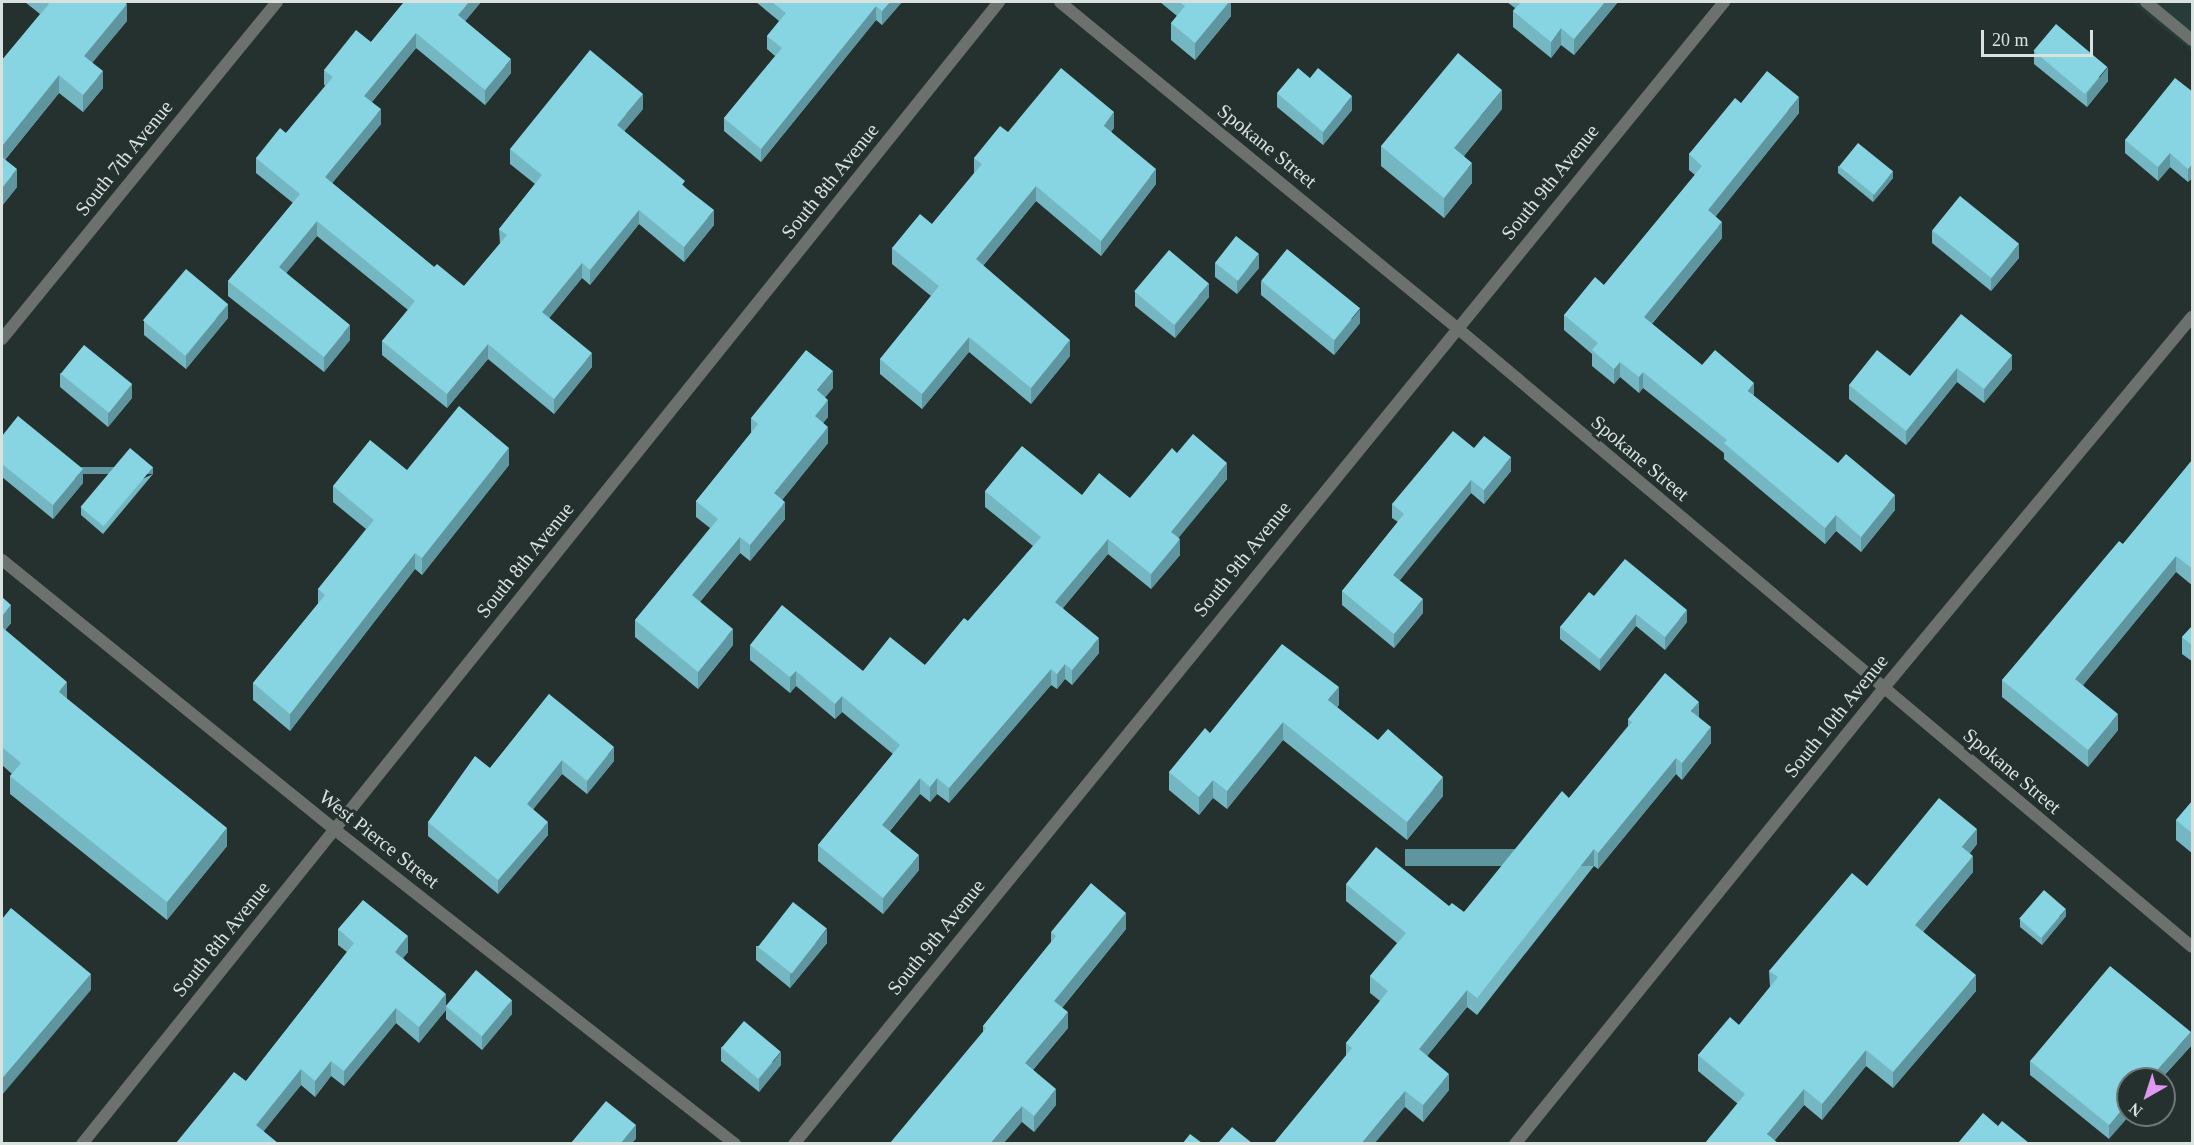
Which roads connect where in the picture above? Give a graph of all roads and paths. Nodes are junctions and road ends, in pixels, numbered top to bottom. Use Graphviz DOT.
graph roads {
  1 [pos="277,2"];
  2 [pos="999,2"];
  3 [pos="1060,2"];
  4 [pos="1724,2"];
  5 [pos="2146,2"];
  6 [pos="2193,40"];
  7 [pos="2193,317"];
  8 [pos="1456,327"];
  9 [pos="2,339"];
  10 [pos="2,560"];
  11 [pos="1883,688"];
  12 [pos="334,829"];
  13 [pos="2193,947"];
  14 [pos="82,1143"];
  15 [pos="735,1143"];
  16 [pos="794,1143"];
  17 [pos="1515,1143"];
  1 -- 9 [label="street, South 7th Avenue"];
  2 -- 12 [label="street, South 8th Avenue"];
  3 -- 8 [label="street, Spokane Street"];
  4 -- 8 [label="street, South 9th Avenue"];
  5 -- 6 [label="street"];
  7 -- 11 [label="street, South 10th Avenue"];
  8 -- 11 [label="street, Spokane Street"];
  8 -- 16 [label="street, South 9th Avenue"];
  10 -- 12 [label="street, West Pierce Street"];
  11 -- 13 [label="street, Spokane Street"];
  11 -- 17 [label="street, South 10th Avenue"];
  12 -- 14 [label="street, South 8th Avenue"];
  12 -- 15 [label="street, West Pierce Street"];
}
